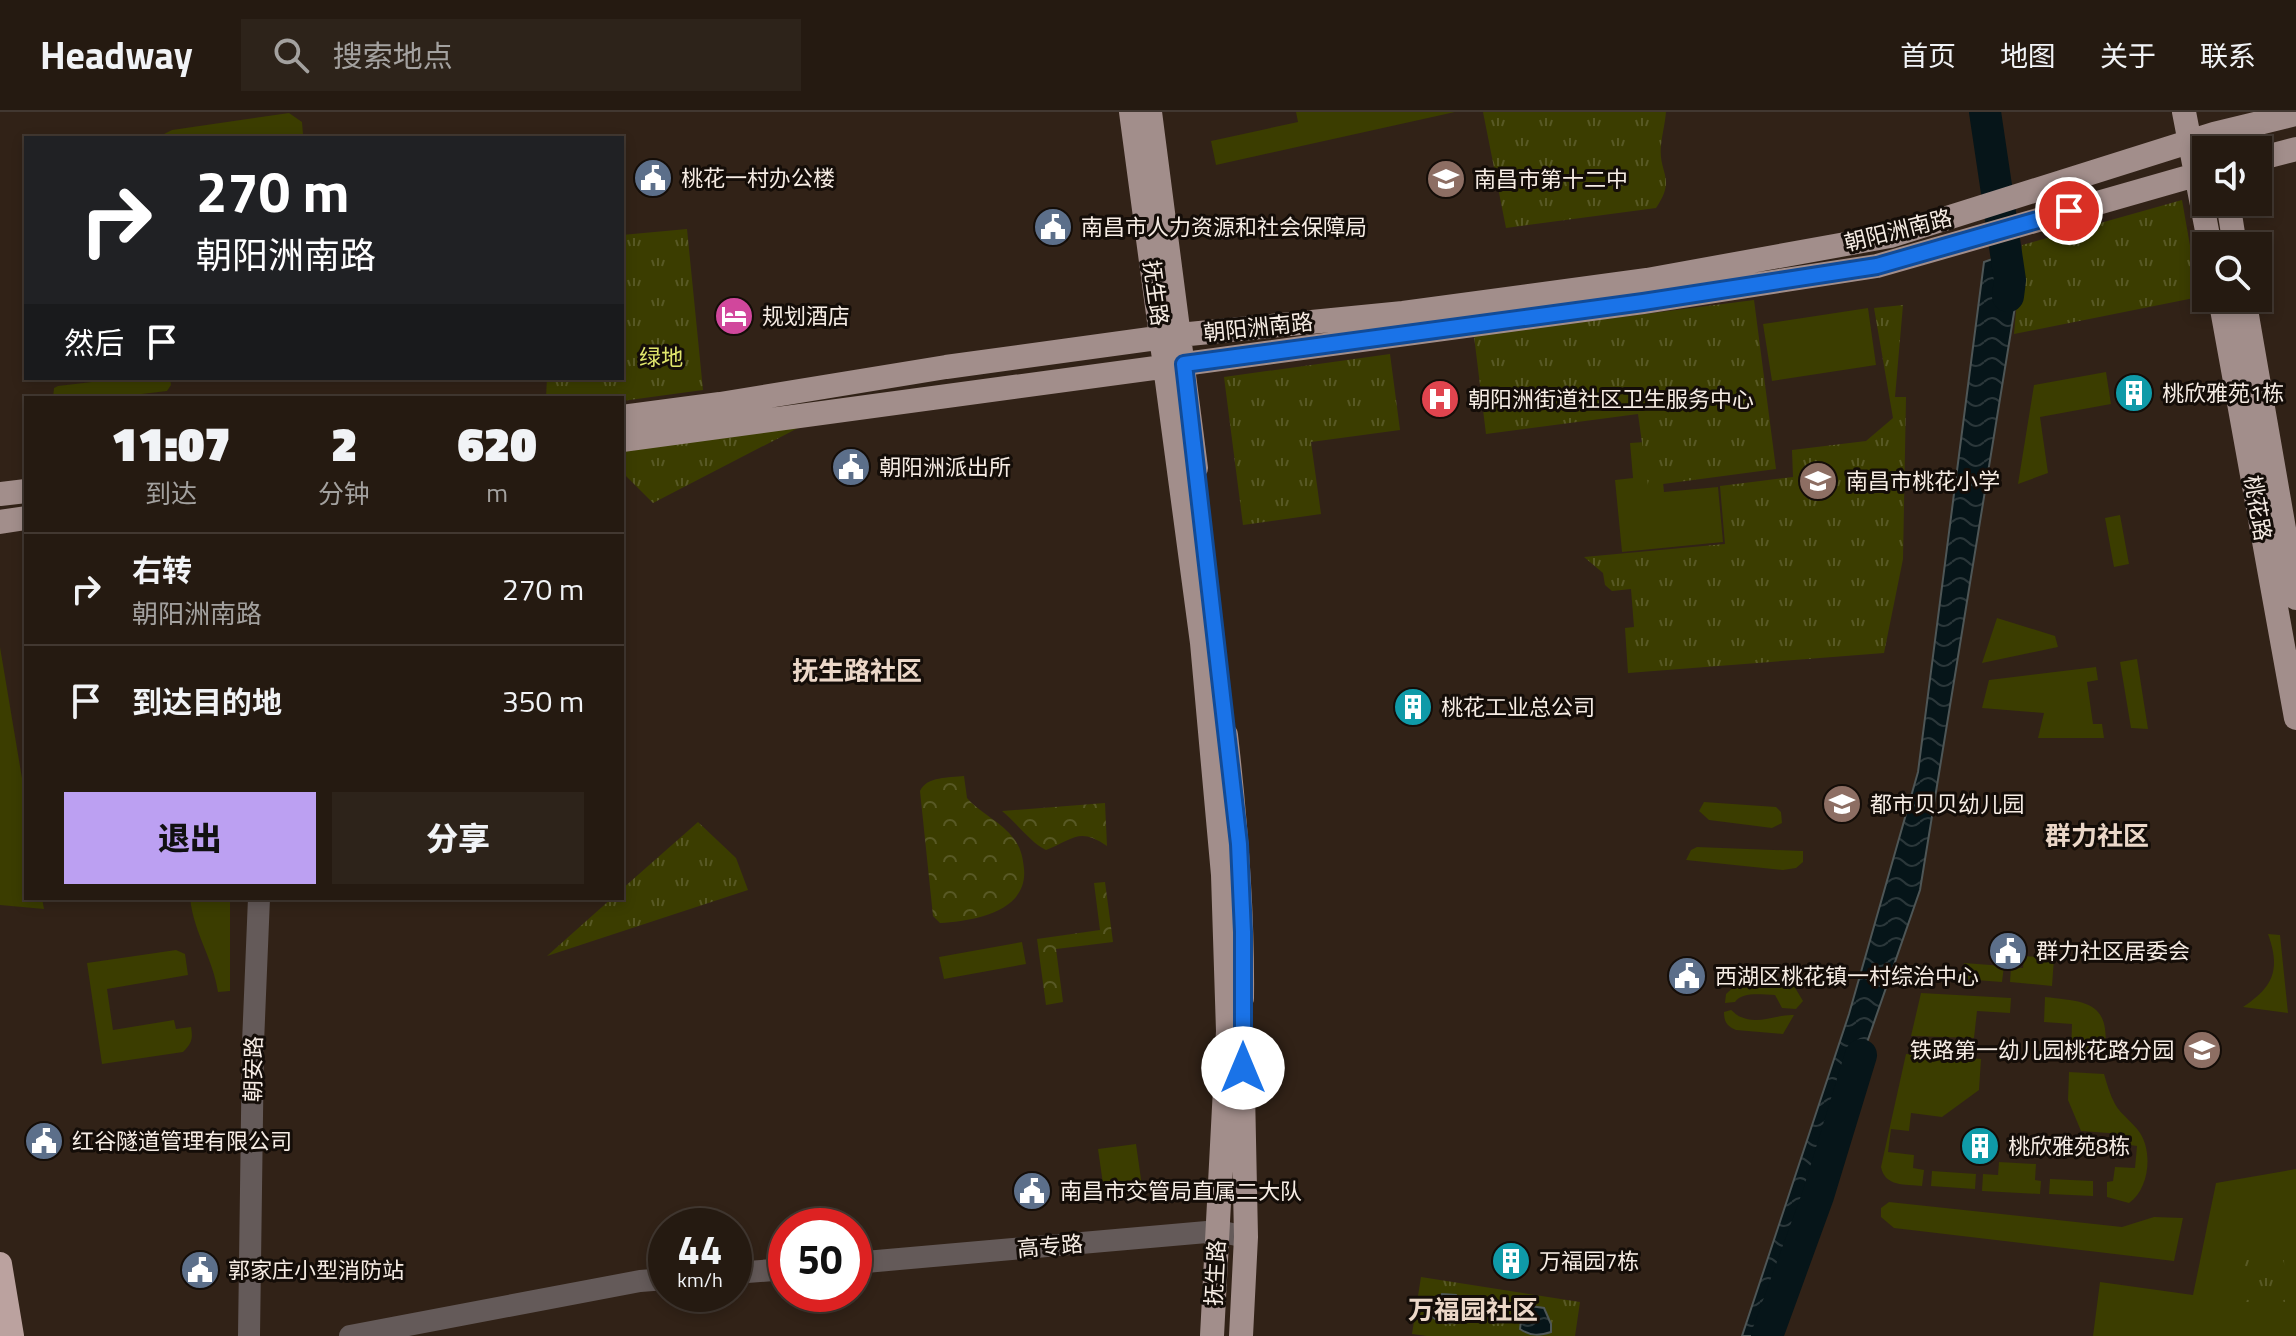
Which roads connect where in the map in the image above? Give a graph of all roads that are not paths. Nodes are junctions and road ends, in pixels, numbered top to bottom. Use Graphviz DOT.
graph roads {
  1 [pos="1131,112"];
  2 [pos="1150,112"];
  3 [pos="2184,112"];
  4 [pos="2296,114"];
  5 [pos="2213,132"];
  6 [pos="2190,141"];
  7 [pos="2192,146"];
  8 [pos="2296,149"];
  9 [pos="2272,155"];
  10 [pos="2192,177"];
  11 [pos="2223,312"];
  12 [pos="2246,312"];
  13 [pos="1171,336"];
  14 [pos="1175,365"];
  15 [pos="624,417"];
  16 [pos="624,440"];
  17 [pos="24,491"];
  18 [pos="0,494"];
  19 [pos="24,518"];
  20 [pos="0,522"];
  21 [pos="2296,598"];
  22 [pos="2296,718"];
  23 [pos="259,900"];
  24 [pos="1218,1231"];
  25 [pos="1246,1237"];
  26 [pos="872,1261"];
  27 [pos="0,1264"];
  28 [pos="648,1280"];
  29 [pos="12,1336"];
  30 [pos="249,1336"];
  31 [pos="350,1336"];
  32 [pos="1212,1336"];
  33 [pos="1241,1336"];
  1 -- 13 [label="main road, 抚生路"];
  2 -- 13 [label="main road, 抚生路"];
  3 -- 6 [label="main road"];
  4 -- 5 [label="main road, 朝阳洲南路"];
  5 -- 6 [label="main road, 朝阳洲南路"];
  6 -- 7 [label="main road"];
  6 -- 13 [label="main road, 朝阳洲南路"];
  8 -- 9 [label="main road"];
  10 -- 14 [label="main road, 朝阳洲南路"];
  11 -- 22 [label="main road, 桃花路"];
  12 -- 21 [label="main road, 桃花路"];
  13 -- 14 [label="main road, 抚生路"];
  13 -- 15 [label="main road, 朝阳洲南路"];
  14 -- 16 [label="main road, 朝阳洲南路"];
  14 -- 24 [label="main road, 抚生路"];
  14 -- 25 [label="main road, 抚生路"];
  17 -- 18 [label="main road"];
  19 -- 20 [label="main road"];
  23 -- 30 [label="street, 朝安路"];
  24 -- 25 [label="street, 高专路"];
  24 -- 26 [label="street, 高专路"];
  24 -- 32 [label="main road, 抚生路"];
  25 -- 33 [label="main road, 抚生路"];
  27 -- 29 [label="highway"];
  28 -- 31 [label="street"];
}
